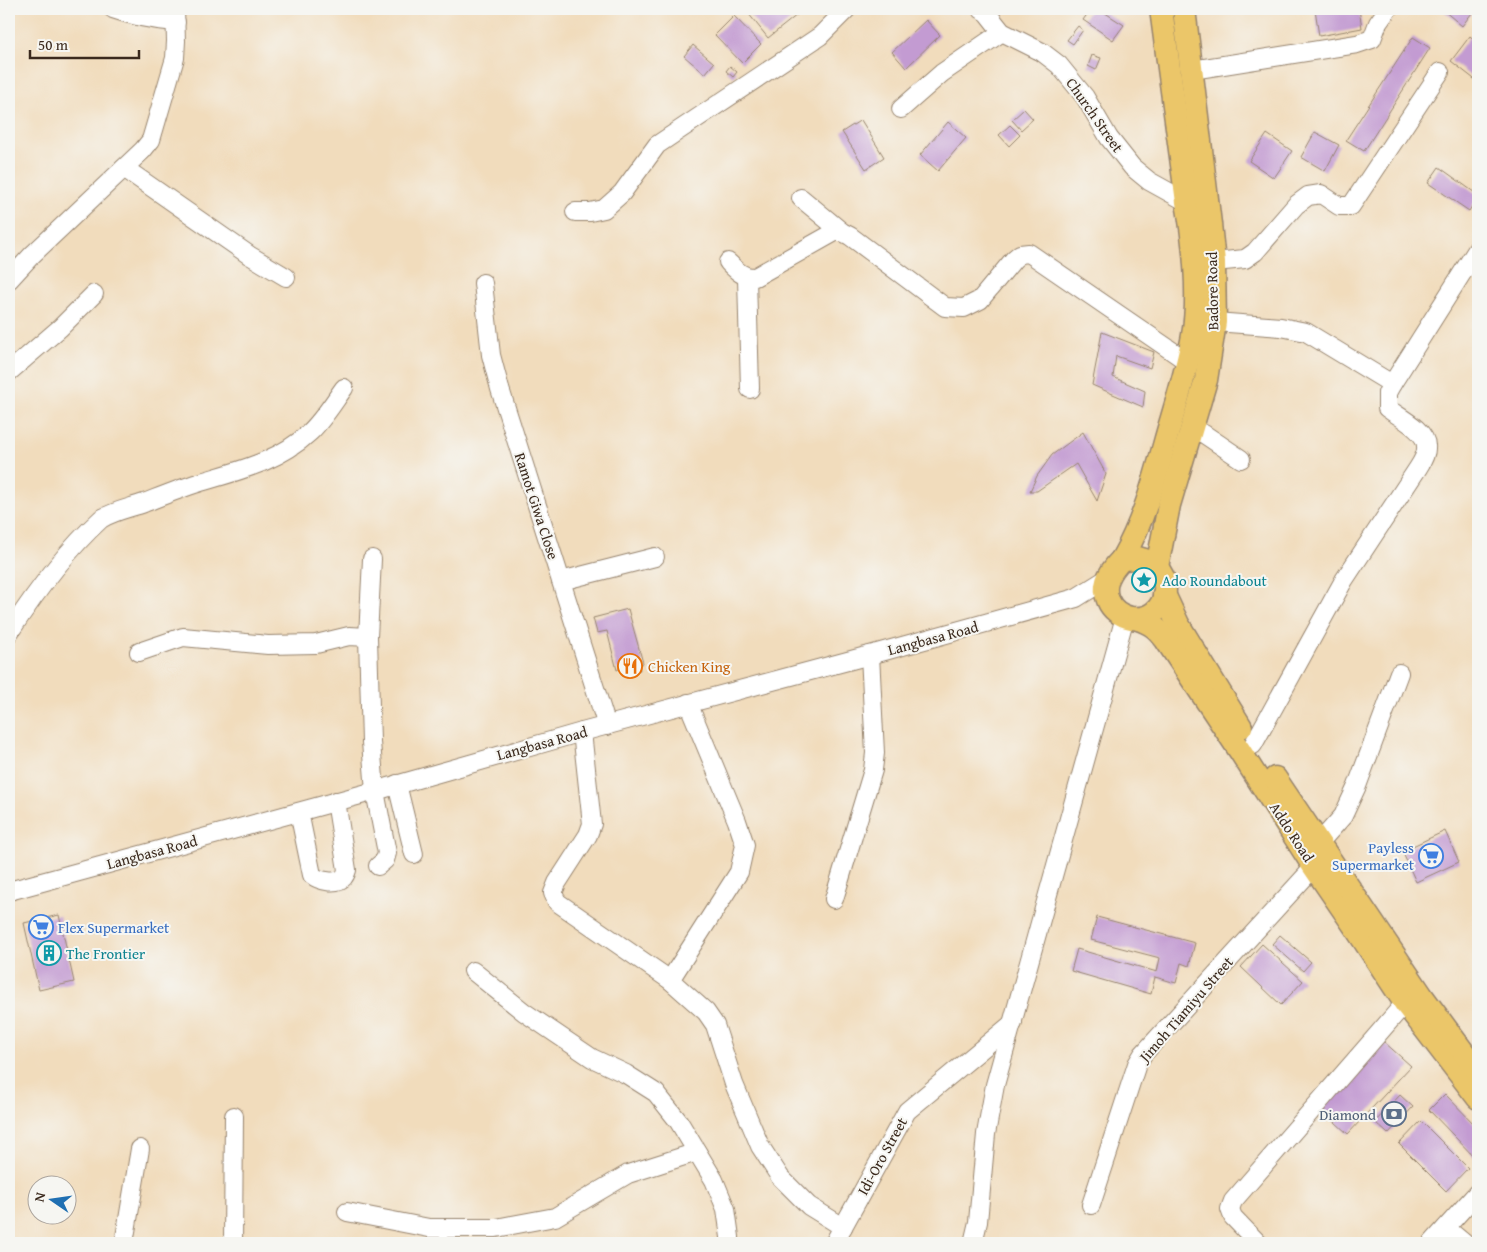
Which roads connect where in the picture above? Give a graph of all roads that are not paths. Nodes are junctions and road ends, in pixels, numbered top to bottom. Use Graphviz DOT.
graph roads {
  1 [pos="113,9"];
  2 [pos="847,9"];
  3 [pos="981,9"];
  4 [pos="1161,9"];
  5 [pos="1184,9"];
  6 [pos="1380,13"];
  7 [pos="175,15"];
  8 [pos="1002,32"];
  9 [pos="1192,70"];
  10 [pos="1440,72"];
  11 [pos="901,109"];
  12 [pos="124,168"];
  13 [pos="801,198"];
  14 [pos="1187,202"];
  15 [pos="576,212"];
  16 [pos="842,232"];
  17 [pos="1478,248"];
  18 [pos="728,262"];
  19 [pos="1214,262"];
  20 [pos="286,277"];
  21 [pos="748,278"];
  22 [pos="9,280"];
  23 [pos="483,283"];
  24 [pos="94,294"];
  25 [pos="1215,322"];
  26 [pos="1188,362"];
  27 [pos="9,372"];
  28 [pos="1392,384"];
  29 [pos="344,388"];
  30 [pos="750,389"];
  31 [pos="1191,429"];
  32 [pos="1241,459"];
  33 [pos="655,557"];
  34 [pos="372,559"];
  35 [pos="1122,559"];
  36 [pos="1157,568"];
  37 [pos="1108,578"];
  38 [pos="561,581"];
  39 [pos="1164,594"];
  40 [pos="1076,598"];
  41 [pos="1124,613"];
  42 [pos="9,633"];
  43 [pos="368,637"];
  44 [pos="139,652"];
  45 [pos="870,655"];
  46 [pos="1399,673"];
  47 [pos="688,703"];
  48 [pos="608,726"];
  49 [pos="582,732"];
  50 [pos="1253,746"];
  51 [pos="397,784"];
  52 [pos="375,791"];
  53 [pos="336,802"];
  54 [pos="299,812"];
  55 [pos="1319,843"];
  56 [pos="414,854"];
  57 [pos="378,866"];
  58 [pos="1314,867"];
  59 [pos="9,891"];
  60 [pos="834,899"];
  61 [pos="473,971"];
  62 [pos="670,980"];
  63 [pos="1404,1003"];
  64 [pos="1013,1023"];
  65 [pos="1478,1072"];
  66 [pos="1478,1098"];
  67 [pos="234,1116"];
  68 [pos="140,1149"];
  69 [pos="697,1152"];
  70 [pos="1478,1192"];
  71 [pos="1091,1205"];
  72 [pos="347,1212"];
  73 [pos="843,1227"];
  74 [pos="1446,1228"];
  75 [pos="124,1243"];
  76 [pos="233,1243"];
  77 [pos="730,1243"];
  78 [pos="834,1243"];
  79 [pos="973,1243"];
  80 [pos="1258,1243"];
  81 [pos="1432,1243"];
  82 [pos="1464,1243"];
  1 -- 7 [label="street"];
  2 -- 15 [label="street"];
  3 -- 8 [label="street, Church Street"];
  4 -- 14 [label="main road, Badore Road"];
  5 -- 9 [label="main road, Badore Road"];
  6 -- 9 [label="street"];
  7 -- 12 [label="street"];
  8 -- 11 [label="street"];
  8 -- 14 [label="street, Church Street"];
  9 -- 19 [label="main road, Badore Road"];
  10 -- 19 [label="street"];
  12 -- 20 [label="street"];
  12 -- 22 [label="street"];
  13 -- 16 [label="street"];
  14 -- 26 [label="main road, Badore Road"];
  16 -- 21 [label="street"];
  16 -- 26 [label="street"];
  17 -- 28 [label="street"];
  18 -- 21 [label="street"];
  19 -- 25 [label="main road, Badore Road"];
  21 -- 30 [label="street"];
  23 -- 38 [label="street, Ramot Giwa Close"];
  24 -- 27 [label="street"];
  25 -- 28 [label="street"];
  25 -- 31 [label="main road, Badore Road"];
  26 -- 35 [label="main road, Badore Road"];
  28 -- 50 [label="street"];
  29 -- 42 [label="street"];
  31 -- 32 [label="street"];
  31 -- 36 [label="main road, Badore Road"];
  33 -- 38 [label="street"];
  34 -- 43 [label="street"];
  35 -- 36 [label="main road"];
  35 -- 37 [label="main road"];
  36 -- 39 [label="main road"];
  37 -- 40 [label="street"];
  37 -- 41 [label="main road"];
  38 -- 48 [label="street, Ramot Giwa Close"];
  39 -- 41 [label="main road"];
  39 -- 50 [label="main road, Addo Road"];
  40 -- 41 [label="street"];
  40 -- 45 [label="street, Langbasa Road"];
  41 -- 58 [label="main road, Addo Road"];
  41 -- 64 [label="street"];
  43 -- 44 [label="street"];
  43 -- 52 [label="street"];
  45 -- 47 [label="street, Langbasa Road"];
  45 -- 60 [label="street"];
  46 -- 55 [label="street"];
  47 -- 48 [label="street, Langbasa Road"];
  47 -- 62 [label="street"];
  48 -- 49 [label="street, Langbasa Road"];
  49 -- 51 [label="street, Langbasa Road"];
  49 -- 62 [label="street"];
  50 -- 55 [label="main road, Addo Road"];
  51 -- 52 [label="street, Langbasa Road"];
  51 -- 56 [label="street"];
  52 -- 53 [label="street, Langbasa Road"];
  52 -- 57 [label="street"];
  53 -- 54 [label="street, Langbasa Road"];
  53 -- 54 [label="street"];
  54 -- 59 [label="street, Langbasa Road"];
  55 -- 65 [label="main road, Addo Road"];
  58 -- 63 [label="main road, Addo Road"];
  58 -- 71 [label="street, Jimoh Tiamiyu Street"];
  61 -- 69 [label="street"];
  62 -- 73 [label="street"];
  63 -- 66 [label="main road, Addo Road"];
  63 -- 80 [label="street"];
  64 -- 73 [label="street, Idi-Oro Street"];
  64 -- 79 [label="street"];
  67 -- 76 [label="street"];
  68 -- 75 [label="street"];
  69 -- 72 [label="street"];
  69 -- 77 [label="street"];
  70 -- 74 [label="street"];
  73 -- 78 [label="street, Idi-Oro Street"];
  74 -- 81 [label="street"];
  74 -- 82 [label="street"];
}
